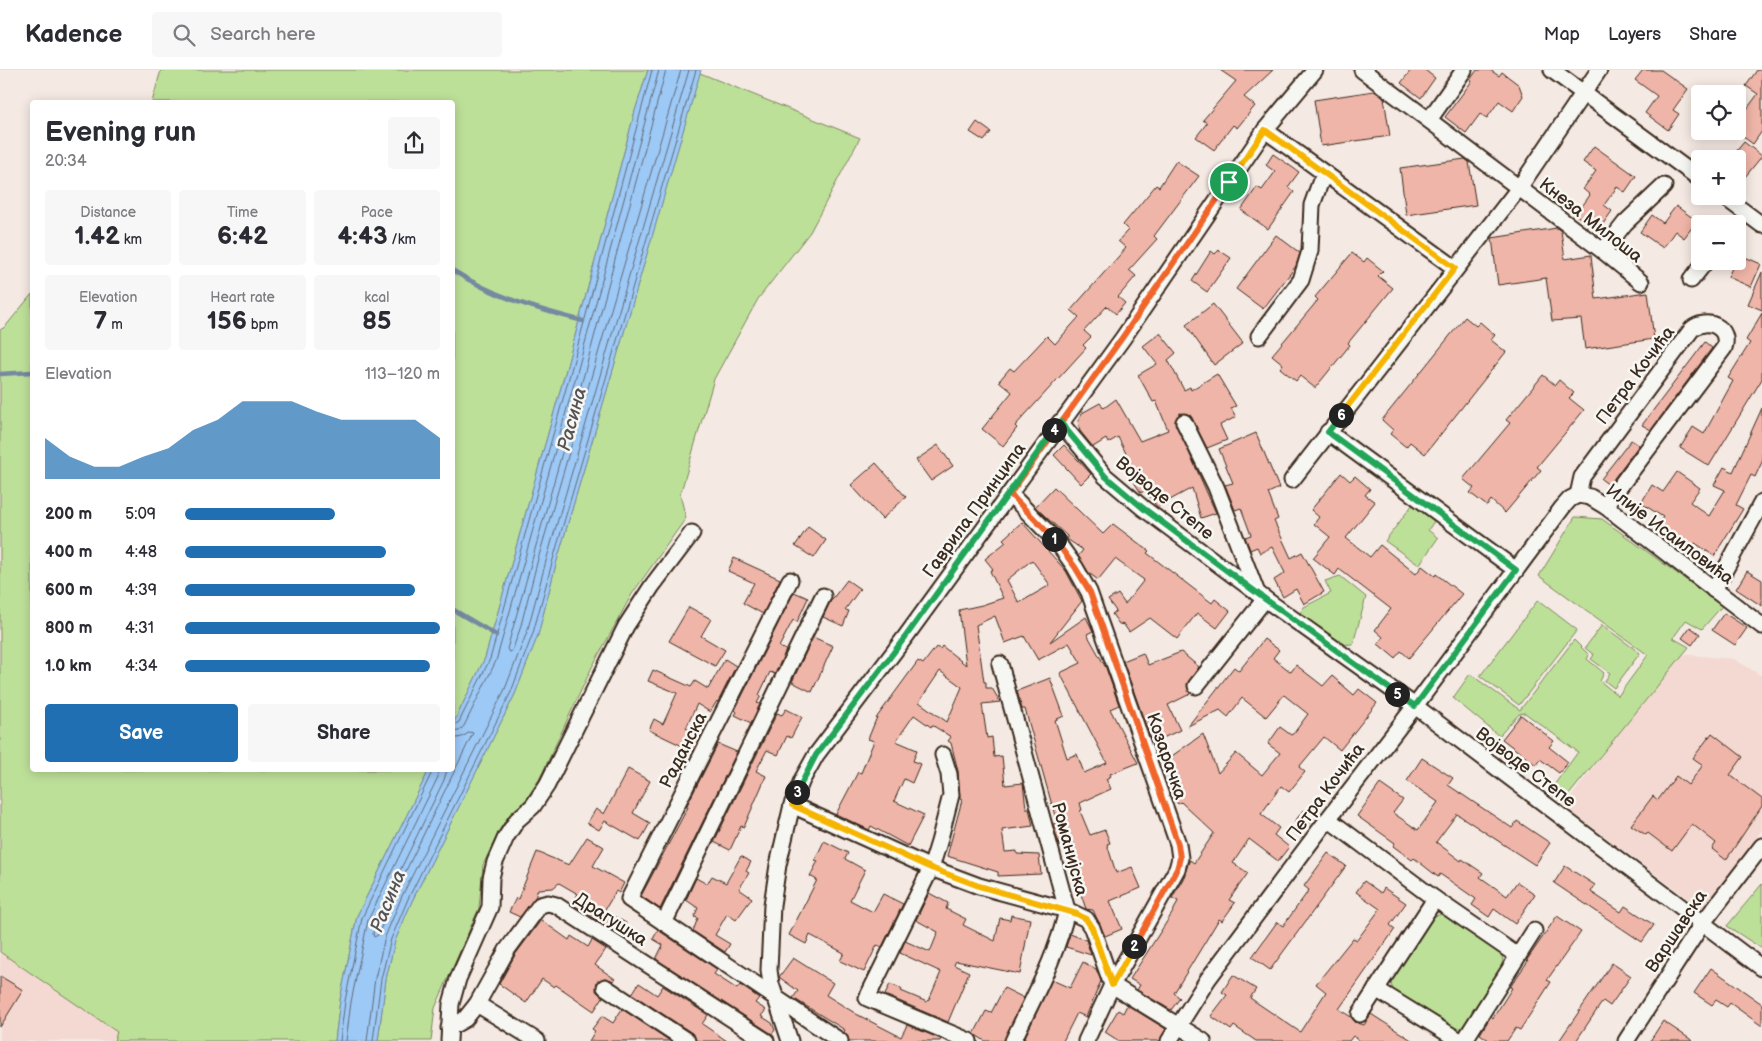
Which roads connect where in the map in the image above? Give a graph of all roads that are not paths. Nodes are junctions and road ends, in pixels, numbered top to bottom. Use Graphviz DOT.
graph roads {
  1 [pos="1315,70"];
  2 [pos="1362,70"];
  3 [pos="1464,70"];
  4 [pos="1552,70"];
  5 [pos="1599,70"];
  6 [pos="1584,94"];
  7 [pos="1429,120"];
  8 [pos="1265,130"];
  9 [pos="1691,172"];
  10 [pos="1326,174"];
  11 [pos="1664,186"];
  12 [pos="1519,188"];
  13 [pos="1730,205"];
  14 [pos="1738,215"];
  15 [pos="1746,220"];
  16 [pos="1762,225"];
  17 [pos="1604,251"];
  18 [pos="1455,268"];
  19 [pos="1699,270"];
  20 [pos="1691,280"];
  21 [pos="1641,282"];
  22 [pos="1259,336"];
  23 [pos="1060,422"];
  24 [pos="1184,422"];
  25 [pos="1328,432"];
  26 [pos="1292,480"];
  27 [pos="1010,494"];
  28 [pos="1578,495"];
  29 [pos="1762,502"];
  30 [pos="1605,506"];
  31 [pos="692,533"];
  32 [pos="1516,570"];
  33 [pos="790,580"];
  34 [pos="1714,590"];
  35 [pos="823,596"];
  36 [pos="1261,596"];
  37 [pos="1762,626"];
  38 [pos="1000,664"];
  39 [pos="1196,686"];
  40 [pos="1415,706"];
  41 [pos="943,755"];
  42 [pos="792,805"];
  43 [pos="1328,819"];
  44 [pos="1762,846"];
  45 [pos="931,868"];
  46 [pos="1435,899"];
  47 [pos="1067,910"];
  48 [pos="664,923"];
  49 [pos="1702,924"];
  50 [pos="1534,931"];
  51 [pos="1518,956"];
  52 [pos="1762,968"];
  53 [pos="1112,985"];
  54 [pos="605,987"];
  55 [pos="1376,989"];
  56 [pos="776,999"];
  57 [pos="477,1004"];
  58 [pos="1360,1014"];
  59 [pos="1178,1025"];
  60 [pos="449,1034"];
  61 [pos="537,1041"];
  62 [pos="687,1041"];
  63 [pos="766,1041"];
  64 [pos="790,1041"];
  65 [pos="840,1041"];
  66 [pos="969,1041"];
  67 [pos="1013,1041"];
  68 [pos="1086,1041"];
  69 [pos="1169,1041"];
  70 [pos="1203,1041"];
  71 [pos="1460,1041"];
  72 [pos="1464,1041"];
  73 [pos="1626,1041"];
  1 -- 8 [label="street, Гаврила Принципа"];
  2 -- 7 [label="street, Кнеза Милоша"];
  3 -- 7 [label="street"];
  4 -- 6 [label="street"];
  5 -- 6 [label="street, Кнеза Милоша"];
  6 -- 9 [label="street"];
  6 -- 12 [label="street, Кнеза Милоша"];
  7 -- 12 [label="street, Кнеза Милоша"];
  8 -- 10 [label="street"];
  8 -- 23 [label="street, Гаврила Принципа"];
  10 -- 18 [label="street"];
  10 -- 22 [label="street"];
  11 -- 17 [label="street"];
  12 -- 17 [label="street, Кнеза Милоша"];
  12 -- 18 [label="street, Кнеза Милоша"];
  13 -- 14 [label="street"];
  15 -- 16 [label="street"];
  17 -- 21 [label="street, Кнеза Милоша"];
  18 -- 25 [label="street, Кнеза Милоша"];
  19 -- 20 [label="street"];
  23 -- 27 [label="street, Гаврила Принципа"];
  23 -- 36 [label="street, Војводе Степе"];
  24 -- 36 [label="street, Војводе Степе"];
  25 -- 26 [label="street"];
  25 -- 32 [label="street"];
  27 -- 42 [label="street, Гаврила Принципа"];
  27 -- 53 [label="street, Козарачка"];
  28 -- 30 [label="street, Илије Исаиловића"];
  28 -- 30 [label="street, Петра Кочића"];
  28 -- 32 [label="street, Петра Кочића"];
  29 -- 34 [label="street"];
  30 -- 34 [label="street, Илије Исаиловића"];
  31 -- 60 [label="street"];
  32 -- 40 [label="street, Петра Кочића"];
  33 -- 48 [label="street, Раданска"];
  34 -- 37 [label="street, Илије Исаиловића"];
  35 -- 48 [label="street"];
  36 -- 39 [label="street"];
  36 -- 40 [label="street, Војводе Степе"];
  38 -- 47 [label="street, Романијска"];
  40 -- 43 [label="street, Петра Кочића"];
  40 -- 49 [label="street, Војводе Степе"];
  41 -- 45 [label="street"];
  42 -- 45 [label="street"];
  42 -- 56 [label="street, Гаврила Принципа"];
  43 -- 46 [label="street"];
  43 -- 59 [label="street, Петра Кочића"];
  44 -- 49 [label="street, Варшавска"];
  45 -- 47 [label="street"];
  45 -- 66 [label="street"];
  46 -- 51 [label="street"];
  46 -- 55 [label="street"];
  47 -- 53 [label="street, Романијска"];
  47 -- 67 [label="street"];
  48 -- 56 [label="street, Раданска"];
  49 -- 52 [label="street, Војводе Степе"];
  49 -- 73 [label="street, Варшавска"];
  50 -- 51 [label="street"];
  51 -- 72 [label="street"];
  53 -- 59 [label="street"];
  53 -- 68 [label="street, Козарачка"];
  54 -- 62 [label="street"];
  55 -- 58 [label="street"];
  55 -- 71 [label="street"];
  56 -- 64 [label="street, Гаврила Принципа"];
  56 -- 65 [label="street, Раданска"];
  57 -- 60 [label="street, Драгушка"];
  57 -- 61 [label="street"];
  57 -- 63 [label="street, Драгушка"];
  59 -- 69 [label="street, Петра Кочића"];
  59 -- 70 [label="street"];
}
